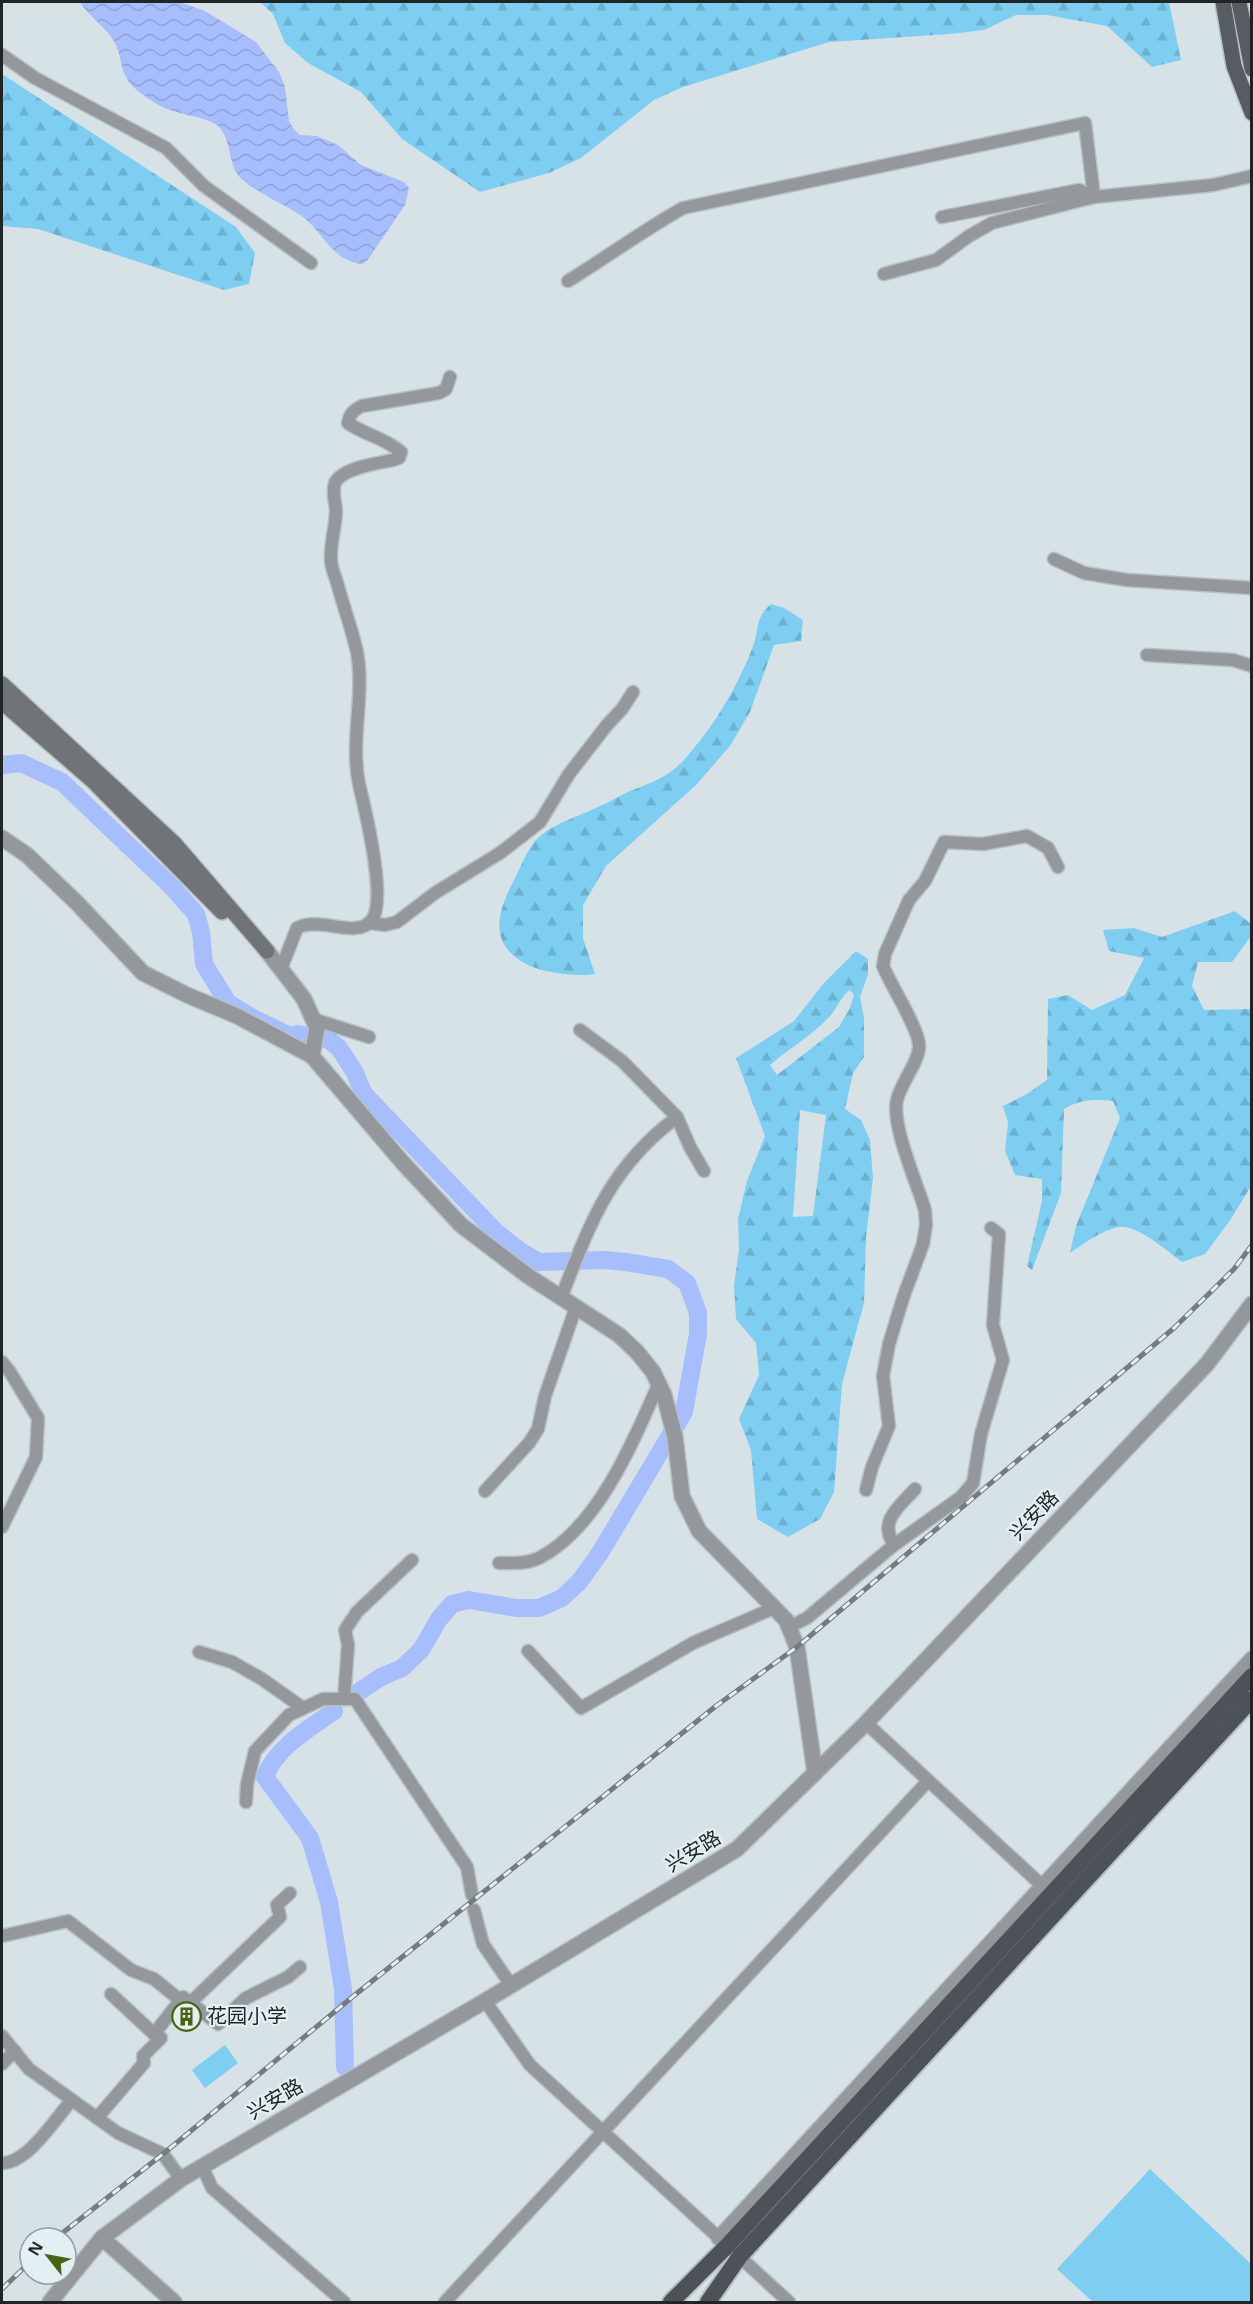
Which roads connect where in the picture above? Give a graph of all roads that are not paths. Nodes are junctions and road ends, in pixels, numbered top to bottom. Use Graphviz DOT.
graph roads {
  1 [pos="1223,2"];
  2 [pos="1239,2"];
  3 [pos="2,55"];
  4 [pos="1251,69"];
  5 [pos="1251,113"];
  6 [pos="1251,176"];
  7 [pos="1094,197"];
  8 [pos="942,217"];
  9 [pos="311,263"];
  10 [pos="884,273"];
  11 [pos="568,281"];
  12 [pos="450,377"];
  13 [pos="1054,559"];
  14 [pos="1251,588"];
  15 [pos="1147,655"];
  16 [pos="1251,666"];
  17 [pos="2,684"];
  18 [pos="633,692"];
  19 [pos="2,702"];
  20 [pos="2,838"];
  21 [pos="1058,867"];
  22 [pos="370,923"];
  23 [pos="267,951"];
  24 [pos="281,969"];
  25 [pos="580,1030"];
  26 [pos="314,1036"];
  27 [pos="369,1037"];
  28 [pos="677,1117"];
  29 [pos="704,1172"];
  30 [pos="991,1228"];
  31 [pos="561,1298"];
  32 [pos="1251,1304"];
  33 [pos="576,1307"];
  34 [pos="2,1362"];
  35 [pos="659,1383"];
  36 [pos="915,1489"];
  37 [pos="866,1490"];
  38 [pos="485,1491"];
  39 [pos="2,1527"];
  40 [pos="894,1545"];
  41 [pos="412,1560"];
  42 [pos="499,1563"];
  43 [pos="774,1608"];
  44 [pos="789,1627"];
  45 [pos="528,1651"];
  46 [pos="199,1652"];
  47 [pos="1251,1659"];
  48 [pos="1251,1676"];
  49 [pos="344,1699"];
  50 [pos="1251,1699"];
  51 [pos="303,1708"];
  52 [pos="866,1723"];
  53 [pos="815,1773"];
  54 [pos="928,1782"];
  55 [pos="246,1802"];
  56 [pos="290,1893"];
  57 [pos="472,1895"];
  58 [pos="1052,1895"];
  59 [pos="474,1910"];
  60 [pos="2,1936"];
  61 [pos="300,1967"];
  62 [pos="511,1985"];
  63 [pos="111,1994"];
  64 [pos="185,2001"];
  65 [pos="485,2001"];
  66 [pos="154,2034"];
  67 [pos="2,2036"];
  68 [pos="15,2052"];
  69 [pos="2,2064"];
  70 [pos="72,2100"];
  71 [pos="97,2118"];
  72 [pos="605,2132"];
  73 [pos="2,2163"];
  74 [pos="202,2166"];
  75 [pos="181,2179"];
  76 [pos="102,2238"];
  77 [pos="728,2247"];
  78 [pos="50,2302"];
  79 [pos="174,2302"];
  80 [pos="344,2302"];
  81 [pos="445,2302"];
  82 [pos="671,2302"];
  83 [pos="708,2302"];
  84 [pos="789,2302"];
  1 -- 5 [label="main road"];
  2 -- 4 [label="main road"];
  3 -- 9 [label="street"];
  6 -- 7 [label="street"];
  7 -- 8 [label="street"];
  7 -- 10 [label="street"];
  7 -- 11 [label="street"];
  12 -- 22 [label="street"];
  13 -- 14 [label="street"];
  15 -- 16 [label="street"];
  17 -- 23 [label="main road"];
  18 -- 22 [label="street"];
  19 -- 23 [label="main road"];
  20 -- 26 [label="street"];
  21 -- 37 [label="street"];
  22 -- 24 [label="street"];
  23 -- 24 [label="street"];
  24 -- 26 [label="street"];
  25 -- 28 [label="street"];
  26 -- 27 [label="street"];
  26 -- 31 [label="street"];
  28 -- 29 [label="street"];
  28 -- 31 [label="street"];
  30 -- 40 [label="street"];
  31 -- 33 [label="street"];
  32 -- 52 [label="street, 兴安路"];
  33 -- 35 [label="street"];
  33 -- 38 [label="street"];
  34 -- 39 [label="street"];
  35 -- 42 [label="street"];
  35 -- 43 [label="street"];
  36 -- 40 [label="street"];
  40 -- 44 [label="street"];
  41 -- 49 [label="street"];
  43 -- 44 [label="street"];
  43 -- 45 [label="street"];
  44 -- 53 [label="street"];
  46 -- 51 [label="street"];
  47 -- 58 [label="street"];
  48 -- 58 [label="highway"];
  49 -- 51 [label="street"];
  49 -- 57 [label="street"];
  50 -- 58 [label="highway"];
  51 -- 55 [label="street"];
  52 -- 53 [label="street, 兴安路"];
  52 -- 54 [label="street"];
  53 -- 62 [label="street, 兴安路"];
  54 -- 58 [label="street"];
  54 -- 72 [label="street"];
  56 -- 64 [label="street"];
  58 -- 77 [label="highway"];
  59 -- 62 [label="street"];
  60 -- 64 [label="street"];
  61 -- 64 [label="street"];
  62 -- 65 [label="street, 兴安路"];
  63 -- 66 [label="street"];
  64 -- 66 [label="street"];
  65 -- 72 [label="street"];
  65 -- 74 [label="street, 兴安路"];
  66 -- 71 [label="street"];
  67 -- 68 [label="street"];
  68 -- 69 [label="street"];
  68 -- 70 [label="street"];
  70 -- 71 [label="street"];
  70 -- 73 [label="street"];
  71 -- 75 [label="street"];
  72 -- 77 [label="street"];
  72 -- 81 [label="street"];
  74 -- 75 [label="street, 兴安路"];
  74 -- 80 [label="street"];
  75 -- 76 [label="street, 兴安路"];
  76 -- 78 [label="street, 兴安路"];
  76 -- 79 [label="street"];
  77 -- 82 [label="highway"];
  77 -- 83 [label="highway"];
  77 -- 84 [label="street"];
}
